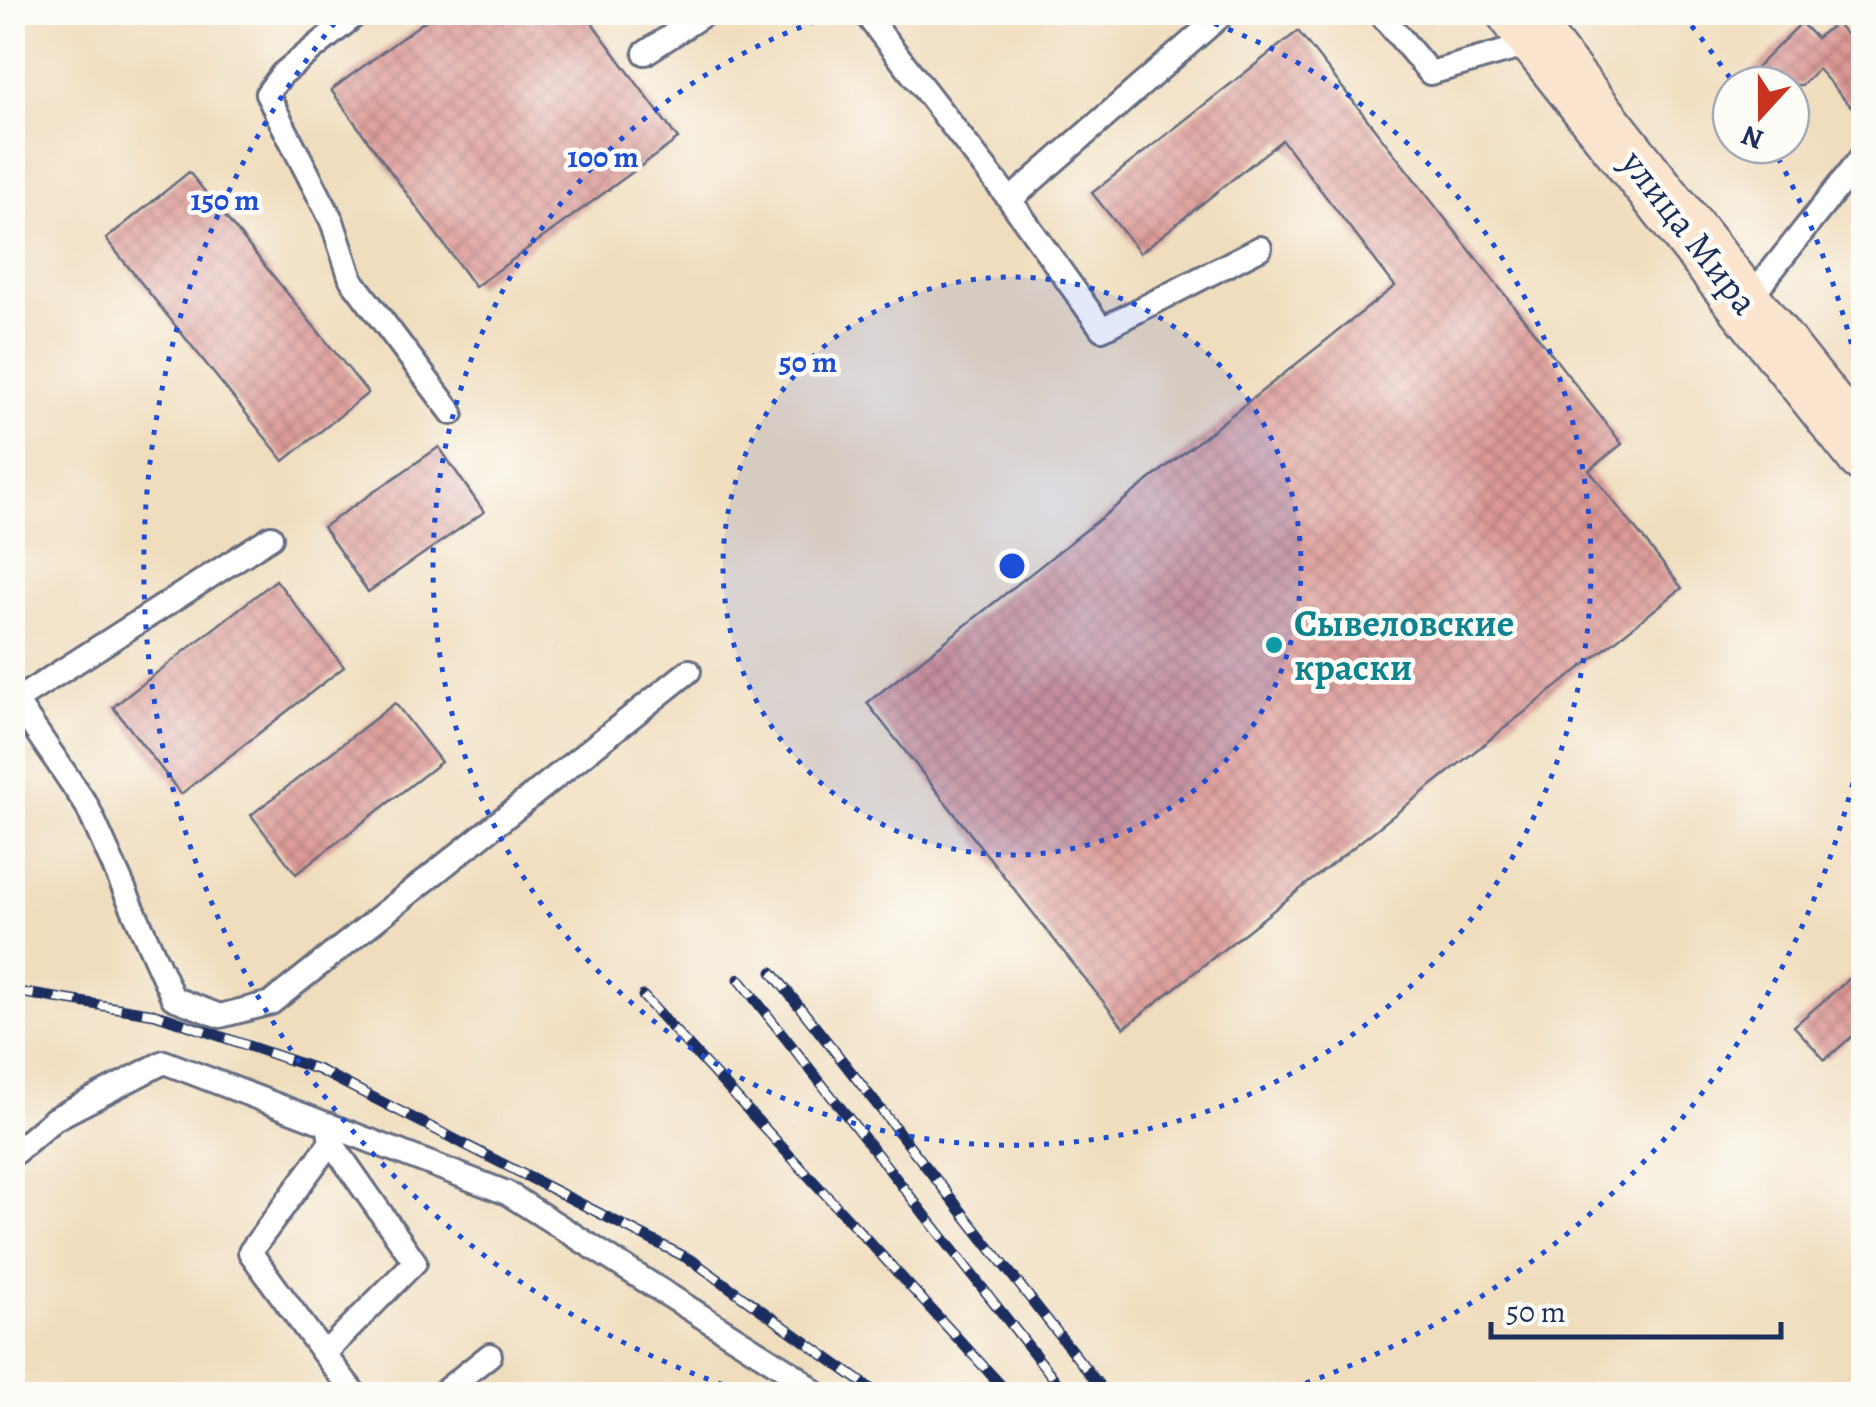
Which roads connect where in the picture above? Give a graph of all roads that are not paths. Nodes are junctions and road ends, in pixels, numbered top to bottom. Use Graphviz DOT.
graph roads {
  1 [pos="359,12"];
  2 [pos="707,12"];
  3 [pos="864,12"];
  4 [pos="1225,12"];
  5 [pos="1380,12"];
  6 [pos="1527,27"];
  7 [pos="645,53"];
  8 [pos="1864,154"];
  9 [pos="1010,200"];
  10 [pos="1260,248"];
  11 [pos="1746,302"];
  12 [pos="452,413"];
  13 [pos="1864,454"];
  14 [pos="271,537"];
  15 [pos="688,671"];
  16 [pos="14,702"];
  17 [pos="329,1133"];
  18 [pos="12,1154"];
  19 [pos="324,1354"];
  20 [pos="490,1355"];
  21 [pos="355,1394"];
  22 [pos="441,1394"];
  23 [pos="816,1394"];
  1 -- 12 [label="lane"];
  2 -- 7 [label="lane"];
  3 -- 9 [label="lane"];
  4 -- 9 [label="lane"];
  5 -- 6 [label="lane"];
  6 -- 11 [label="main road, улица Мира"];
  8 -- 11 [label="lane"];
  9 -- 10 [label="lane"];
  11 -- 13 [label="main road, улица Мира"];
  14 -- 16 [label="lane"];
  15 -- 16 [label="lane"];
  17 -- 18 [label="lane"];
  17 -- 19 [label="lane"];
  17 -- 19 [label="lane"];
  17 -- 23 [label="lane"];
  19 -- 21 [label="lane"];
  20 -- 22 [label="lane"];
}
